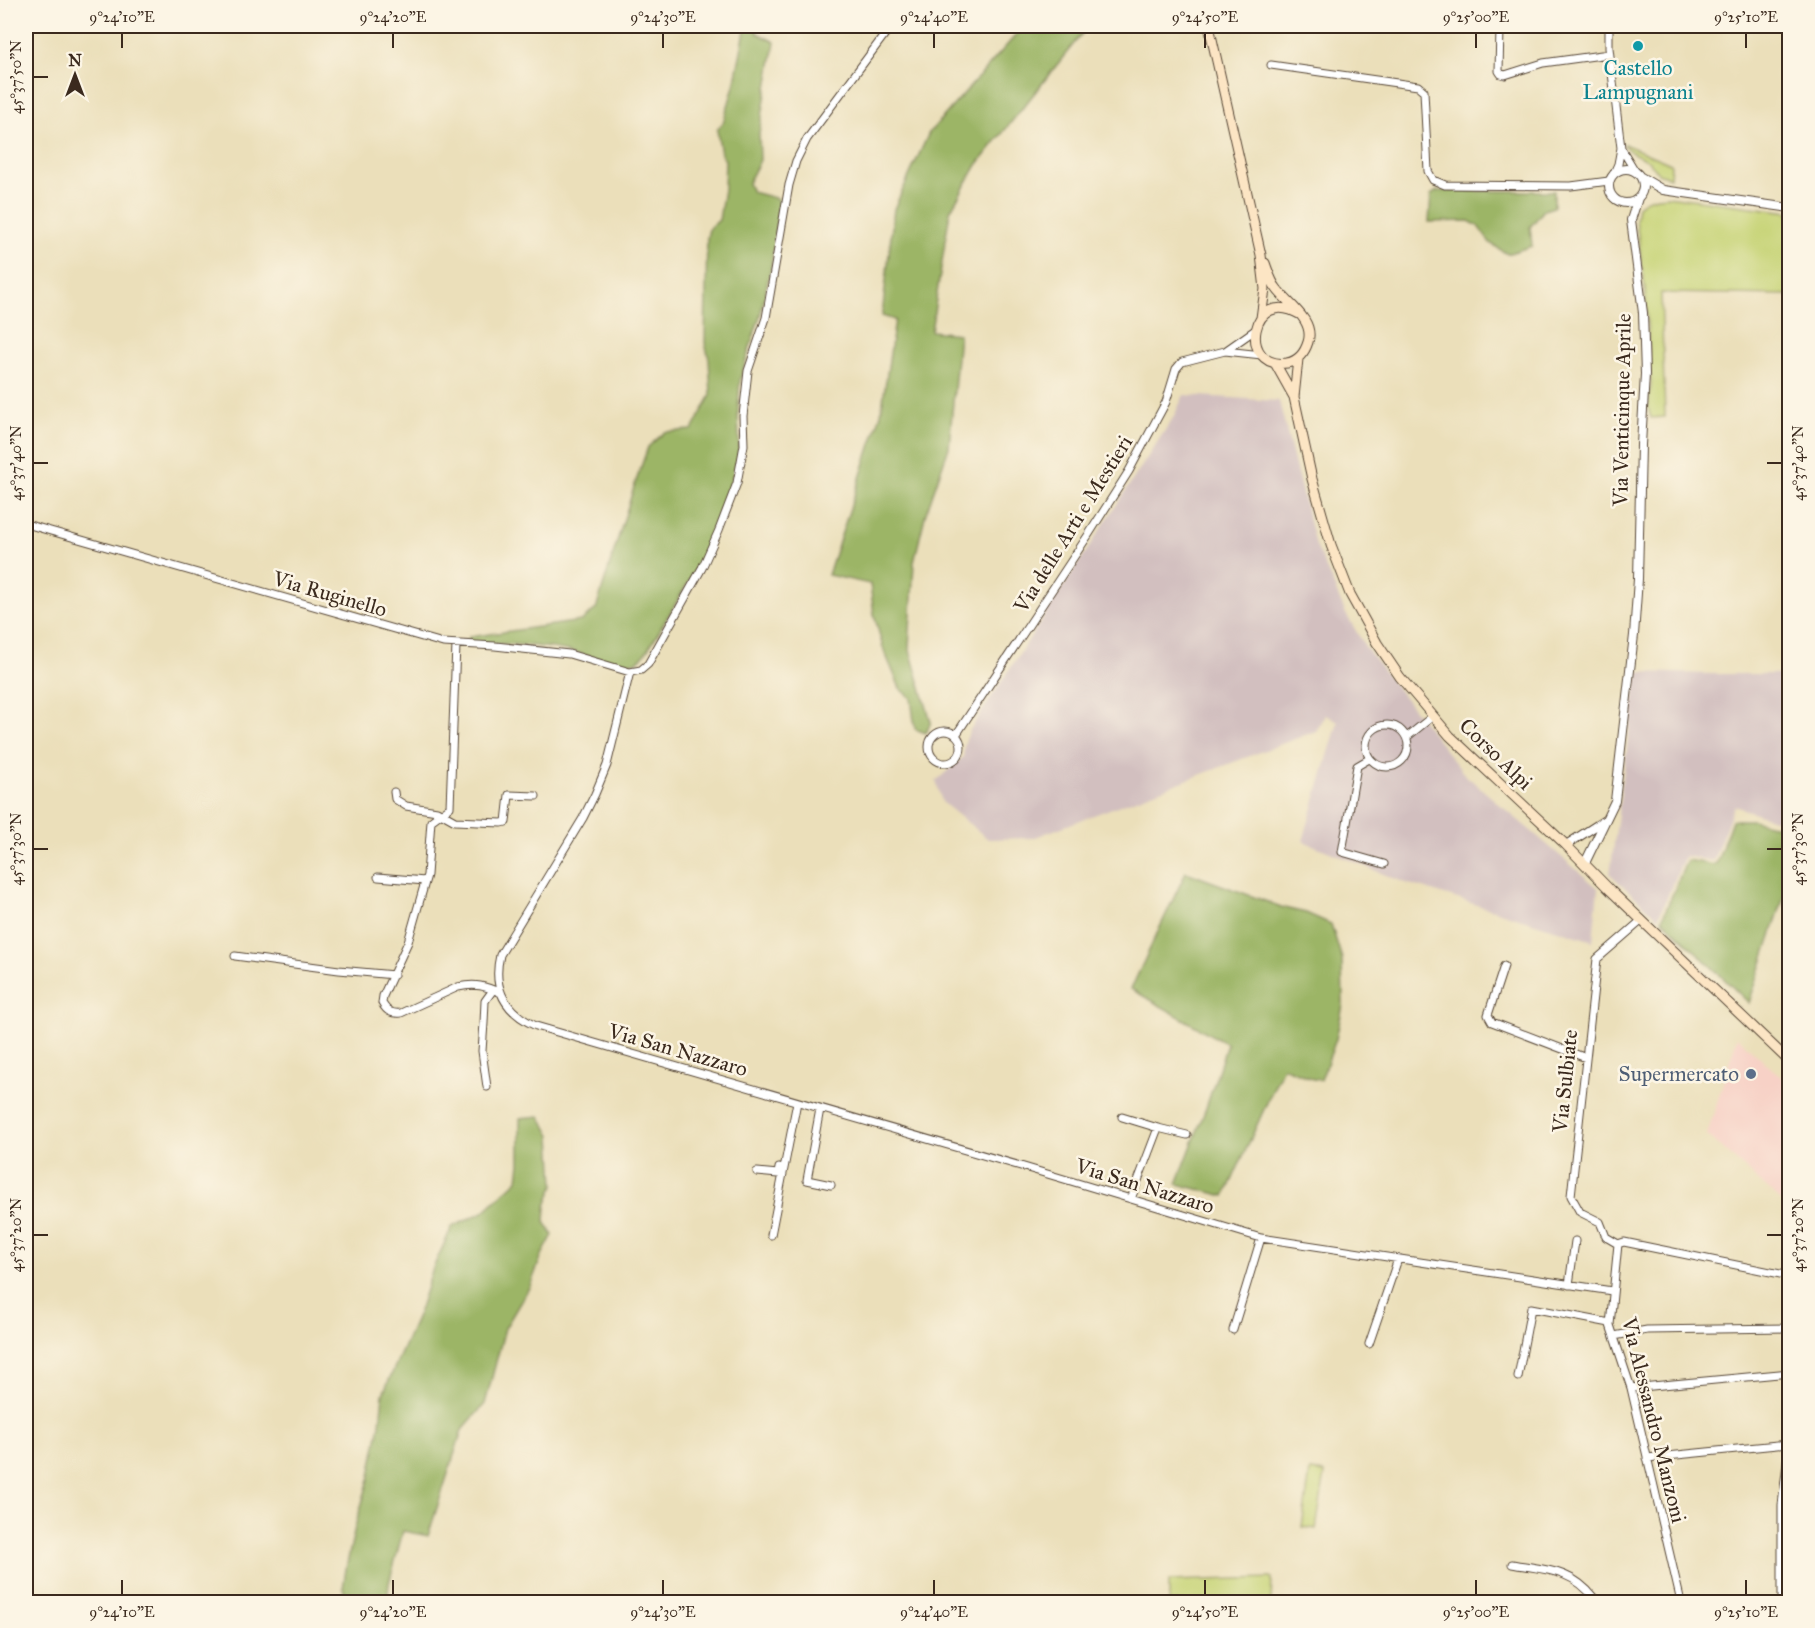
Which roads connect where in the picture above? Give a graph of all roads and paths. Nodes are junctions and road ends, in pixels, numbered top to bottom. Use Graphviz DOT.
graph roads {
  1 [pos="891,26"];
  2 [pos="1209,26"];
  3 [pos="1503,26"];
  4 [pos="1609,26"];
  5 [pos="1609,54"];
  6 [pos="1271,65"];
  7 [pos="1621,148"];
  8 [pos="1638,174"];
  9 [pos="1612,177"];
  10 [pos="1663,190"];
  11 [pos="1614,197"];
  12 [pos="1639,197"];
  13 [pos="1790,208"];
  14 [pos="1631,220"];
  15 [pos="1261,255"];
  16 [pos="1301,315"];
  17 [pos="1261,318"];
  18 [pos="1255,330"];
  19 [pos="1225,351"];
  20 [pos="1262,355"];
  21 [pos="1298,359"];
  22 [pos="1275,363"];
  23 [pos="1294,397"];
  24 [pos="26,524"];
  25 [pos="456,645"];
  26 [pos="630,672"];
  27 [pos="1432,716"];
  28 [pos="956,735"];
  29 [pos="1407,737"];
  30 [pos="1369,759"];
  31 [pos="394,792"];
  32 [pos="536,796"];
  33 [pos="442,814"];
  34 [pos="1605,820"];
  35 [pos="1566,845"];
  36 [pos="1585,863"];
  37 [pos="1384,864"];
  38 [pos="378,877"];
  39 [pos="426,878"];
  40 [pos="1642,920"];
  41 [pos="235,956"];
  42 [pos="1504,966"];
  43 [pos="394,975"];
  44 [pos="494,990"];
  45 [pos="501,993"];
  46 [pos="1586,1058"];
  47 [pos="1790,1062"];
  48 [pos="487,1087"];
  49 [pos="795,1101"];
  50 [pos="820,1109"];
  51 [pos="1122,1117"];
  52 [pos="1158,1128"];
  53 [pos="1187,1135"];
  54 [pos="757,1172"];
  55 [pos="831,1185"];
  56 [pos="1131,1198"];
  57 [pos="771,1235"];
  58 [pos="1261,1238"];
  59 [pos="1575,1241"];
  60 [pos="1618,1244"];
  61 [pos="1398,1259"];
  62 [pos="1790,1276"];
  63 [pos="1569,1285"];
  64 [pos="1612,1291"];
  65 [pos="1610,1323"];
  66 [pos="1790,1328"];
  67 [pos="1233,1330"];
  68 [pos="1614,1336"];
  69 [pos="1369,1344"];
  70 [pos="1790,1373"];
  71 [pos="1518,1377"];
  72 [pos="1630,1388"];
  73 [pos="1789,1441"];
  74 [pos="1647,1458"];
  75 [pos="1788,1465"];
  76 [pos="1512,1564"];
  77 [pos="1786,1594"];
  78 [pos="1594,1602"];
  79 [pos="1681,1602"];
  80 [pos="1782,1602"];
  1 -- 26 [label="street"];
  2 -- 15 [label="main road"];
  3 -- 5 [label="street"];
  4 -- 5 [label="street"];
  5 -- 7 [label="street"];
  6 -- 9 [label="street"];
  7 -- 8 [label="street"];
  7 -- 9 [label="street"];
  8 -- 9 [label="street"];
  8 -- 10 [label="street"];
  8 -- 12 [label="street"];
  9 -- 11 [label="street"];
  10 -- 12 [label="street"];
  10 -- 13 [label="street"];
  11 -- 12 [label="street"];
  11 -- 14 [label="street, Via Venticinque Aprile"];
  12 -- 14 [label="street, Via Venticinque Aprile"];
  14 -- 34 [label="street, Via Venticinque Aprile"];
  15 -- 16 [label="main road"];
  15 -- 17 [label="main road"];
  16 -- 17 [label="main road"];
  16 -- 21 [label="main road"];
  17 -- 18 [label="main road"];
  18 -- 19 [label="street, Via delle Arti e Mestieri"];
  18 -- 20 [label="main road"];
  19 -- 20 [label="street, Via delle Arti e Mestieri"];
  19 -- 28 [label="street, Via delle Arti e Mestieri"];
  20 -- 22 [label="main road"];
  21 -- 22 [label="main road"];
  21 -- 23 [label="main road, Corso Alpi"];
  22 -- 23 [label="main road, Corso Alpi"];
  23 -- 27 [label="main road, Corso Alpi"];
  24 -- 25 [label="street, Via Ruginello"];
  25 -- 26 [label="street, Via Ruginello"];
  25 -- 33 [label="street"];
  26 -- 45 [label="street"];
  27 -- 29 [label="street"];
  27 -- 35 [label="main road, Corso Alpi"];
  28 -- 28 [label="street, Via delle Arti e Mestieri"];
  29 -- 30 [label="street"];
  29 -- 30 [label="street"];
  30 -- 37 [label="street"];
  31 -- 33 [label="street"];
  32 -- 33 [label="street"];
  33 -- 39 [label="street"];
  34 -- 35 [label="street"];
  34 -- 36 [label="street"];
  35 -- 36 [label="main road, Corso Alpi"];
  36 -- 40 [label="main road, Corso Alpi"];
  38 -- 39 [label="street"];
  39 -- 43 [label="street"];
  40 -- 46 [label="street, Via Sulbiate"];
  40 -- 47 [label="main road, Corso Alpi"];
  41 -- 43 [label="street"];
  42 -- 46 [label="street"];
  43 -- 44 [label="street"];
  44 -- 45 [label="street"];
  44 -- 48 [label="street"];
  45 -- 49 [label="street, Via San Nazzaro"];
  46 -- 60 [label="street, Via Sulbiate"];
  49 -- 50 [label="street, Via San Nazzaro"];
  49 -- 54 [label="street"];
  49 -- 57 [label="street"];
  50 -- 55 [label="street"];
  50 -- 56 [label="street, Via San Nazzaro"];
  51 -- 52 [label="street"];
  52 -- 53 [label="street"];
  52 -- 56 [label="street"];
  56 -- 58 [label="street, Via San Nazzaro"];
  58 -- 61 [label="street, Via San Nazzaro"];
  58 -- 67 [label="street"];
  59 -- 63 [label="street"];
  60 -- 62 [label="street"];
  60 -- 64 [label="street, Via Alessandro Manzoni"];
  61 -- 63 [label="street, Via San Nazzaro"];
  61 -- 69 [label="street"];
  63 -- 64 [label="street, Via San Nazzaro"];
  64 -- 65 [label="street, Via Alessandro Manzoni"];
  65 -- 68 [label="street, Via Alessandro Manzoni"];
  65 -- 71 [label="street"];
  66 -- 68 [label="street"];
  68 -- 72 [label="street, Via Alessandro Manzoni"];
  70 -- 72 [label="street"];
  72 -- 74 [label="street, Via Alessandro Manzoni"];
  73 -- 74 [label="street"];
  73 -- 75 [label="street"];
  74 -- 79 [label="street, Via Alessandro Manzoni"];
  75 -- 77 [label="street"];
  76 -- 78 [label="street"];
  77 -- 80 [label="street"];
}
